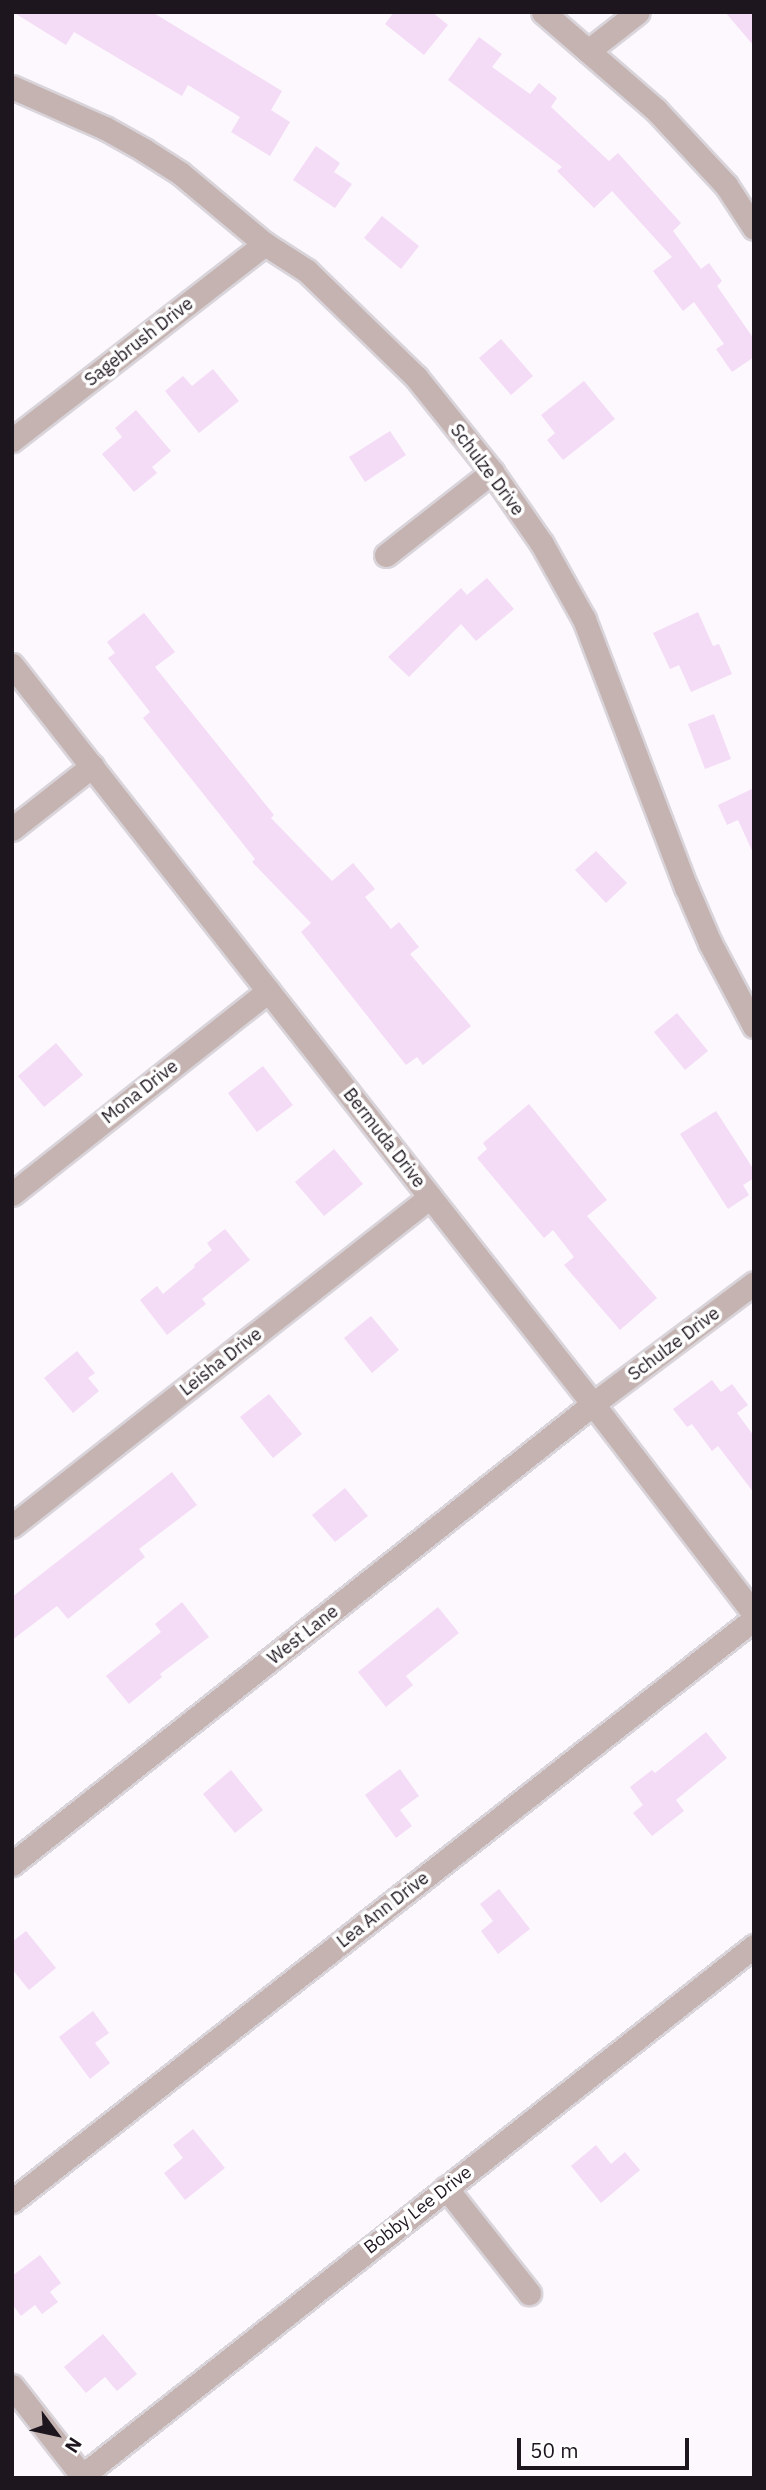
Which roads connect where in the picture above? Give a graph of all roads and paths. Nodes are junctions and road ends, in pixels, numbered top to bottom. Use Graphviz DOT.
graph roads {
  1 [pos="543,12"];
  2 [pos="638,12"];
  3 [pos="588,51"];
  4 [pos="12,87"];
  5 [pos="754,228"];
  6 [pos="265,244"];
  7 [pos="12,440"];
  8 [pos="492,472"];
  9 [pos="386,555"];
  10 [pos="12,665"];
  11 [pos="92,766"];
  12 [pos="12,829"];
  13 [pos="268,991"];
  14 [pos="754,1026"];
  15 [pos="12,1194"];
  16 [pos="430,1198"];
  17 [pos="754,1283"];
  18 [pos="593,1404"];
  19 [pos="12,1526"];
  20 [pos="754,1614"];
  21 [pos="754,1619"];
  22 [pos="12,1864"];
  23 [pos="754,1946"];
  24 [pos="446,2188"];
  25 [pos="12,2201"];
  26 [pos="529,2293"];
  27 [pos="12,2386"];
  28 [pos="83,2477"];
  1 -- 3 [label="street"];
  2 -- 3 [label="street"];
  3 -- 5 [label="street"];
  4 -- 6 [label="street, Schulze Drive"];
  6 -- 7 [label="street, Sagebrush Drive"];
  6 -- 8 [label="street, Schulze Drive"];
  8 -- 9 [label="street"];
  8 -- 14 [label="street, Schulze Drive"];
  10 -- 11 [label="street, Bermuda Drive"];
  11 -- 12 [label="street"];
  11 -- 13 [label="street, Bermuda Drive"];
  13 -- 15 [label="street, Mona Drive"];
  13 -- 16 [label="street, Bermuda Drive"];
  16 -- 18 [label="street, Bermuda Drive"];
  16 -- 19 [label="street, Leisha Drive"];
  17 -- 18 [label="street, Schulze Drive"];
  18 -- 20 [label="street, Bermuda Drive"];
  18 -- 22 [label="street, West Lane"];
  21 -- 25 [label="street, Lea Ann Drive"];
  23 -- 24 [label="street, Bobby Lee Drive"];
  24 -- 26 [label="street"];
  24 -- 28 [label="street, Bobby Lee Drive"];
  27 -- 28 [label="street"];
}
